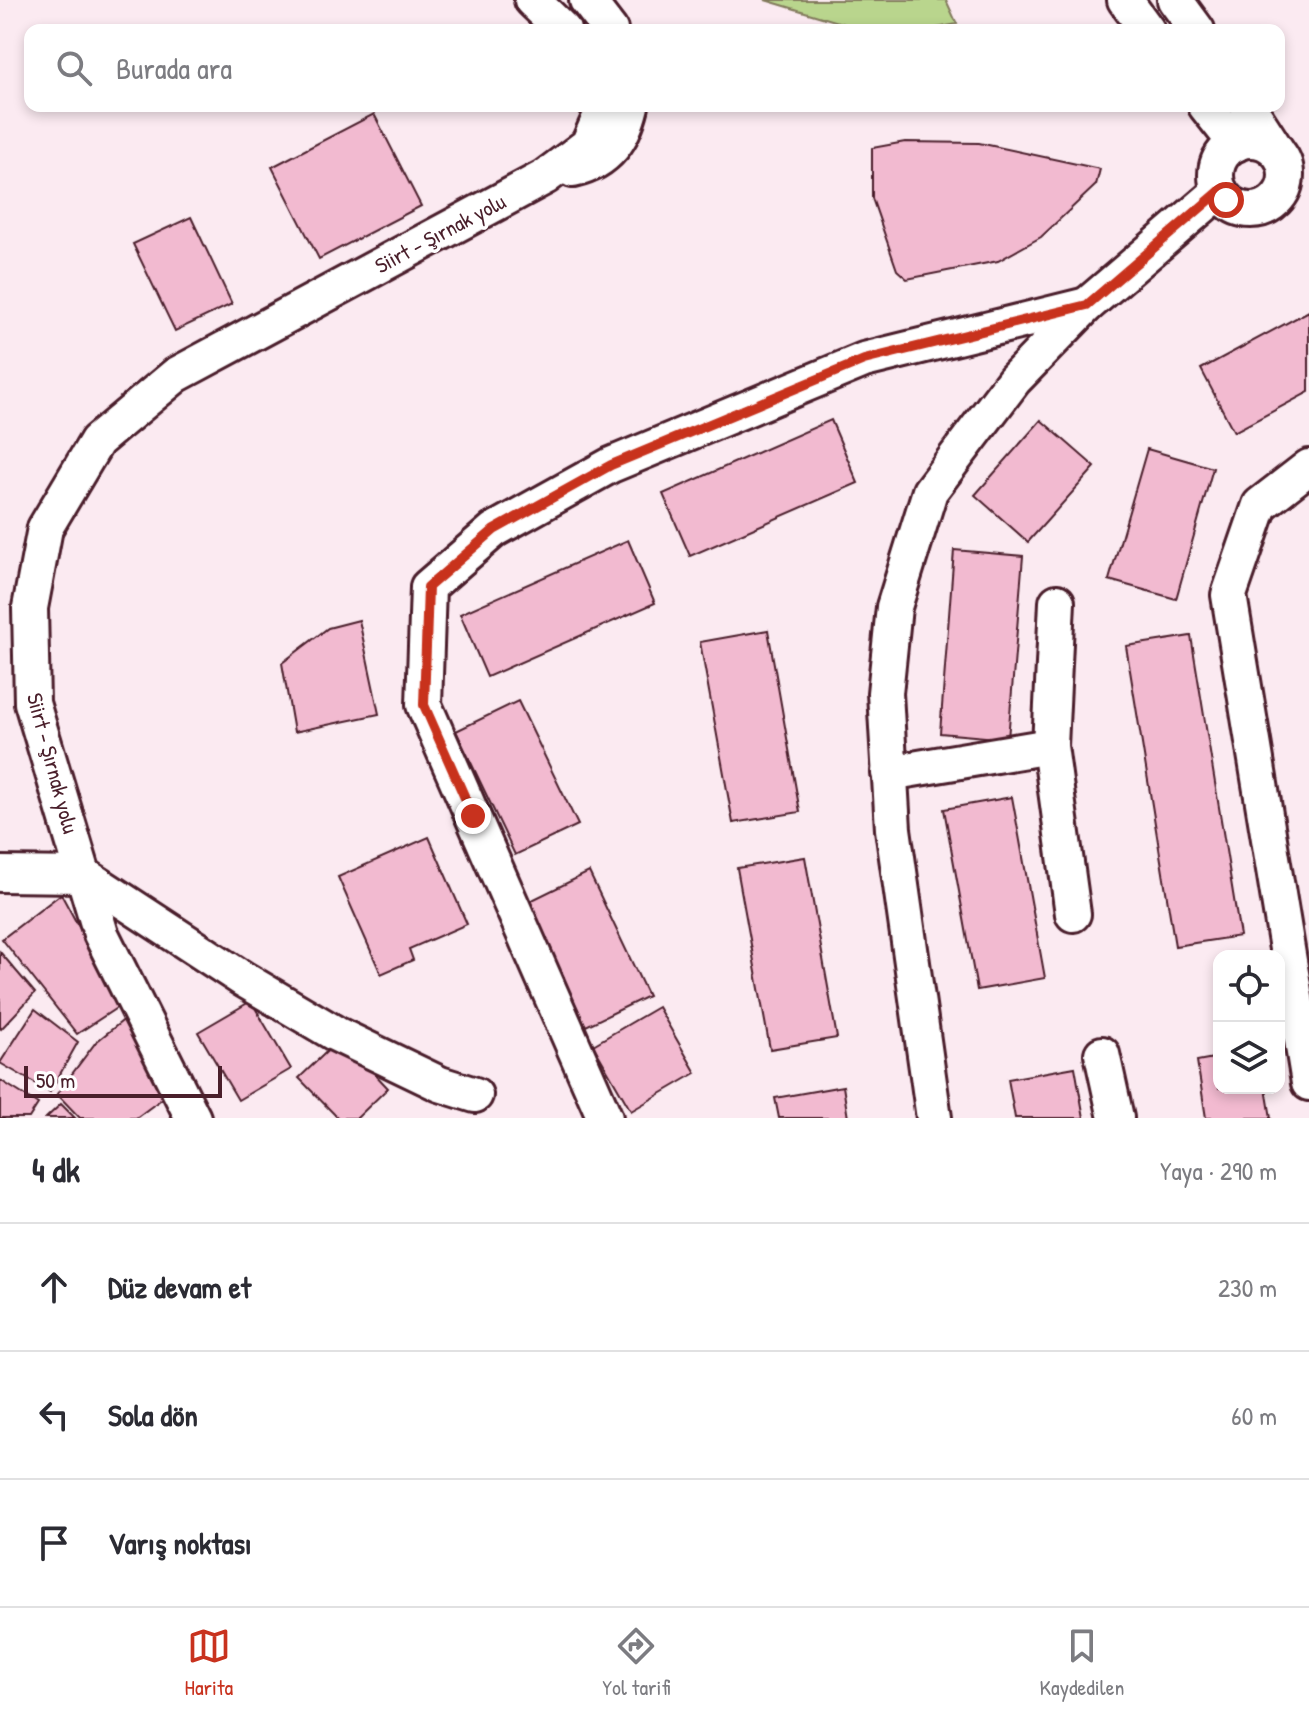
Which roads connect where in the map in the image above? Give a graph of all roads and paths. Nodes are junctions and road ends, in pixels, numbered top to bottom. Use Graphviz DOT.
graph roads {
  1 [pos="532,0"];
  2 [pos="587,0"];
  3 [pos="1125,0"];
  4 [pos="1175,0"];
  5 [pos="557,24"];
  6 [pos="605,24"];
  7 [pos="1143,24"];
  8 [pos="1193,24"];
  9 [pos="602,112"];
  10 [pos="630,112"];
  11 [pos="1211,112"];
  12 [pos="1252,112"];
  13 [pos="1236,144"];
  14 [pos="1291,172"];
  15 [pos="545,177"];
  16 [pos="1220,191"];
  17 [pos="1087,305"];
  18 [pos="1309,467"];
  19 [pos="1057,602"];
  20 [pos="1050,746"];
  21 [pos="889,773"];
  22 [pos="0,874"];
  23 [pos="84,875"];
  24 [pos="1073,914"];
  25 [pos="1102,1054"];
  26 [pos="1309,1083"];
  27 [pos="475,1095"];
  28 [pos="193,1118"];
  29 [pos="605,1118"];
  30 [pos="934,1118"];
  31 [pos="1116,1118"];
  1 -- 5 [label="street"];
  2 -- 6 [label="street"];
  3 -- 7 [label="street"];
  4 -- 8 [label="street"];
  9 -- 15 [label="street"];
  10 -- 15 [label="street"];
  11 -- 13 [label="street"];
  12 -- 14 [label="street"];
  13 -- 14 [label="street"];
  13 -- 16 [label="street"];
  14 -- 16 [label="street"];
  15 -- 23 [label="street, Siirt - Şırnak yolu"];
  16 -- 17 [label="street"];
  17 -- 21 [label="street"];
  17 -- 29 [label="street"];
  18 -- 26 [label="street"];
  19 -- 20 [label="street"];
  20 -- 21 [label="street"];
  20 -- 24 [label="street"];
  21 -- 30 [label="street"];
  22 -- 23 [label="street"];
  23 -- 27 [label="street"];
  23 -- 28 [label="street, Siirt - Şırnak yolu"];
  25 -- 31 [label="street"];
}
